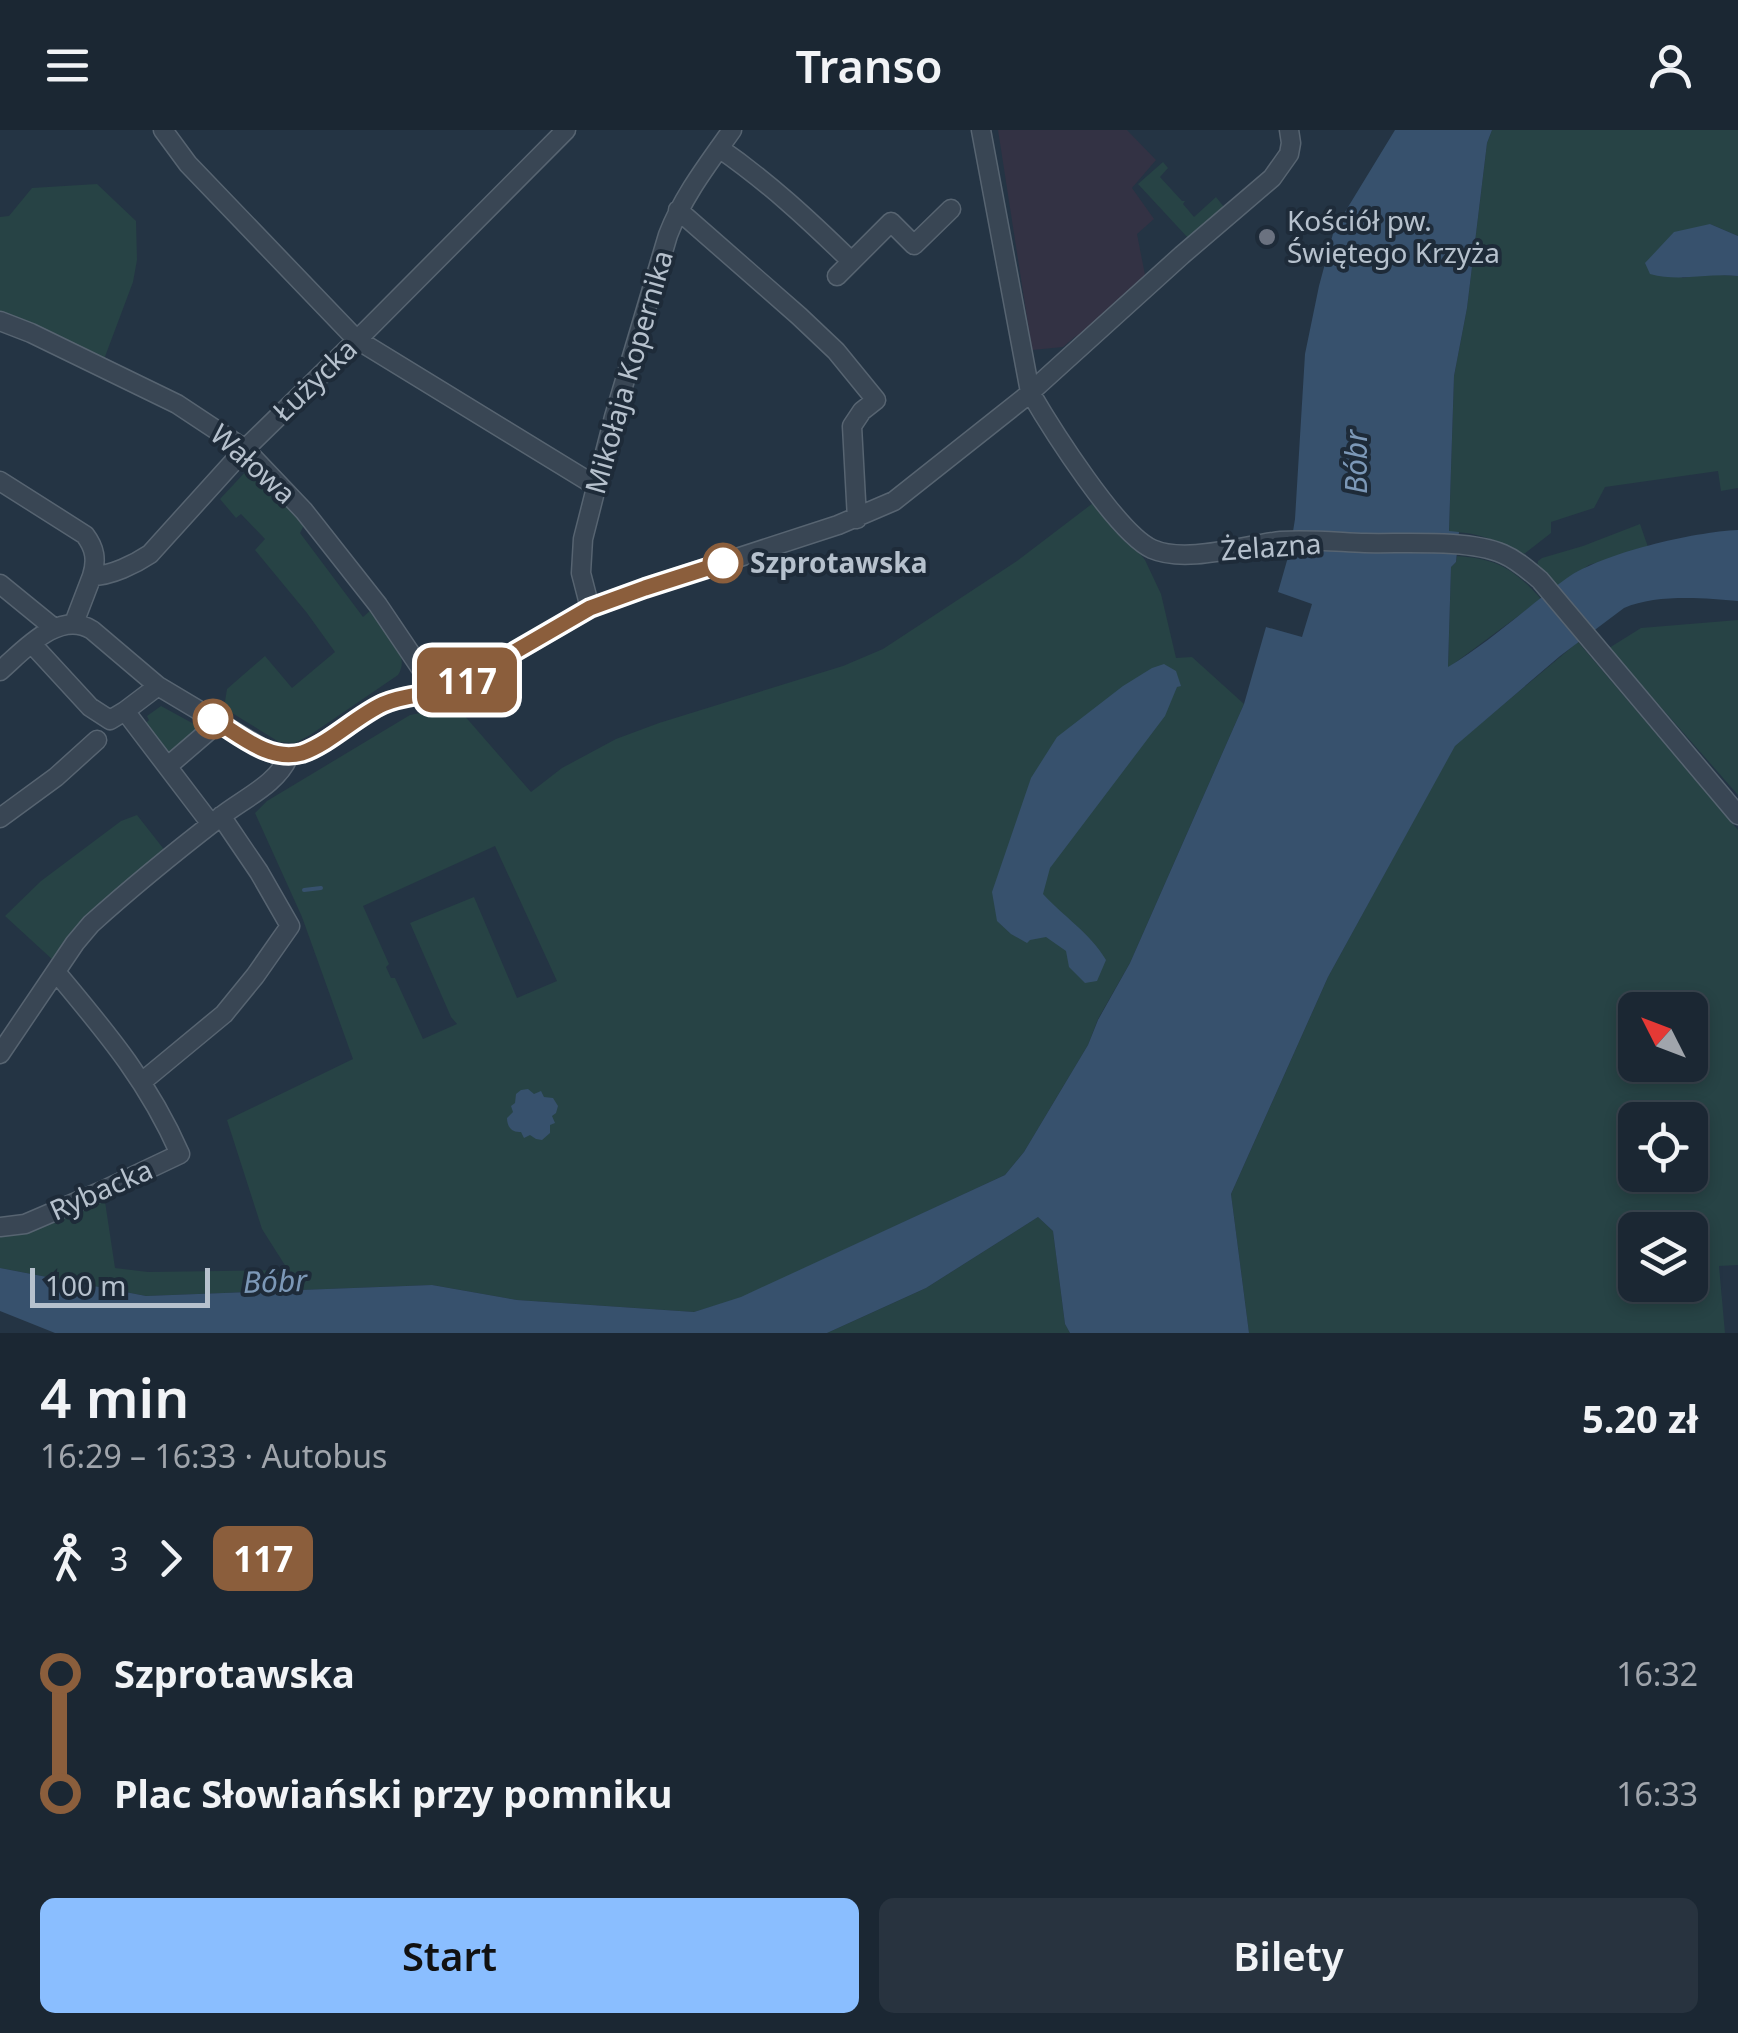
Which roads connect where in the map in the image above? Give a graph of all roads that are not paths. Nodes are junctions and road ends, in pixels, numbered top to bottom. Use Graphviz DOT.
graph roads {
  1 [pos="163,130"];
  2 [pos="566,130"];
  3 [pos="732,130"];
  4 [pos="981,130"];
  5 [pos="1288,130"];
  6 [pos="719,148"];
  7 [pos="950,209"];
  8 [pos="678,210"];
  9 [pos="851,261"];
  10 [pos="837,276"];
  11 [pos="0,322"];
  12 [pos="356,339"];
  13 [pos="1030,392"];
  14 [pos="244,449"];
  15 [pos="0,481"];
  16 [pos="596,486"];
  17 [pos="857,519"];
  18 [pos="92,576"];
  19 [pos="0,584"];
  20 [pos="590,608"];
  21 [pos="74,622"];
  22 [pos="54,628"];
  23 [pos="32,644"];
  24 [pos="0,670"];
  25 [pos="158,686"];
  26 [pos="436,691"];
  27 [pos="125,711"];
  28 [pos="212,724"];
  29 [pos="97,740"];
  30 [pos="289,756"];
  31 [pos="168,766"];
  32 [pos="1738,815"];
  33 [pos="0,818"];
  34 [pos="216,820"];
  35 [pos="56,972"];
  36 [pos="0,1054"];
  37 [pos="143,1081"];
  38 [pos="0,1228"];
  1 -- 12 [label="street"];
  2 -- 12 [label="street, Łużycka"];
  3 -- 6 [label="street, Mikołaja Kopernika"];
  4 -- 13 [label="street, Żelazna"];
  5 -- 13 [label="street"];
  6 -- 8 [label="street, Mikołaja Kopernika"];
  6 -- 9 [label="street"];
  7 -- 9 [label="street"];
  8 -- 16 [label="street, Mikołaja Kopernika"];
  8 -- 17 [label="street"];
  9 -- 10 [label="street"];
  11 -- 14 [label="street, Wałowa"];
  12 -- 14 [label="street, Łużycka"];
  12 -- 16 [label="street"];
  13 -- 17 [label="street"];
  13 -- 32 [label="street, Żelazna"];
  14 -- 18 [label="street, Łużycka"];
  14 -- 26 [label="street, Wałowa"];
  15 -- 18 [label="street"];
  16 -- 20 [label="street, Mikołaja Kopernika"];
  17 -- 20 [label="street"];
  18 -- 21 [label="street"];
  19 -- 22 [label="street"];
  20 -- 26 [label="street"];
  21 -- 22 [label="street"];
  21 -- 25 [label="street"];
  22 -- 23 [label="street"];
  23 -- 24 [label="street"];
  23 -- 27 [label="street"];
  25 -- 27 [label="street"];
  25 -- 28 [label="street"];
  26 -- 30 [label="street"];
  27 -- 31 [label="street"];
  28 -- 30 [label="street"];
  28 -- 31 [label="street"];
  29 -- 33 [label="street"];
  30 -- 34 [label="street"];
  31 -- 34 [label="street"];
  34 -- 35 [label="street"];
  34 -- 37 [label="street"];
  35 -- 36 [label="street"];
  35 -- 37 [label="street"];
  37 -- 38 [label="street, Rybacka"];
}
